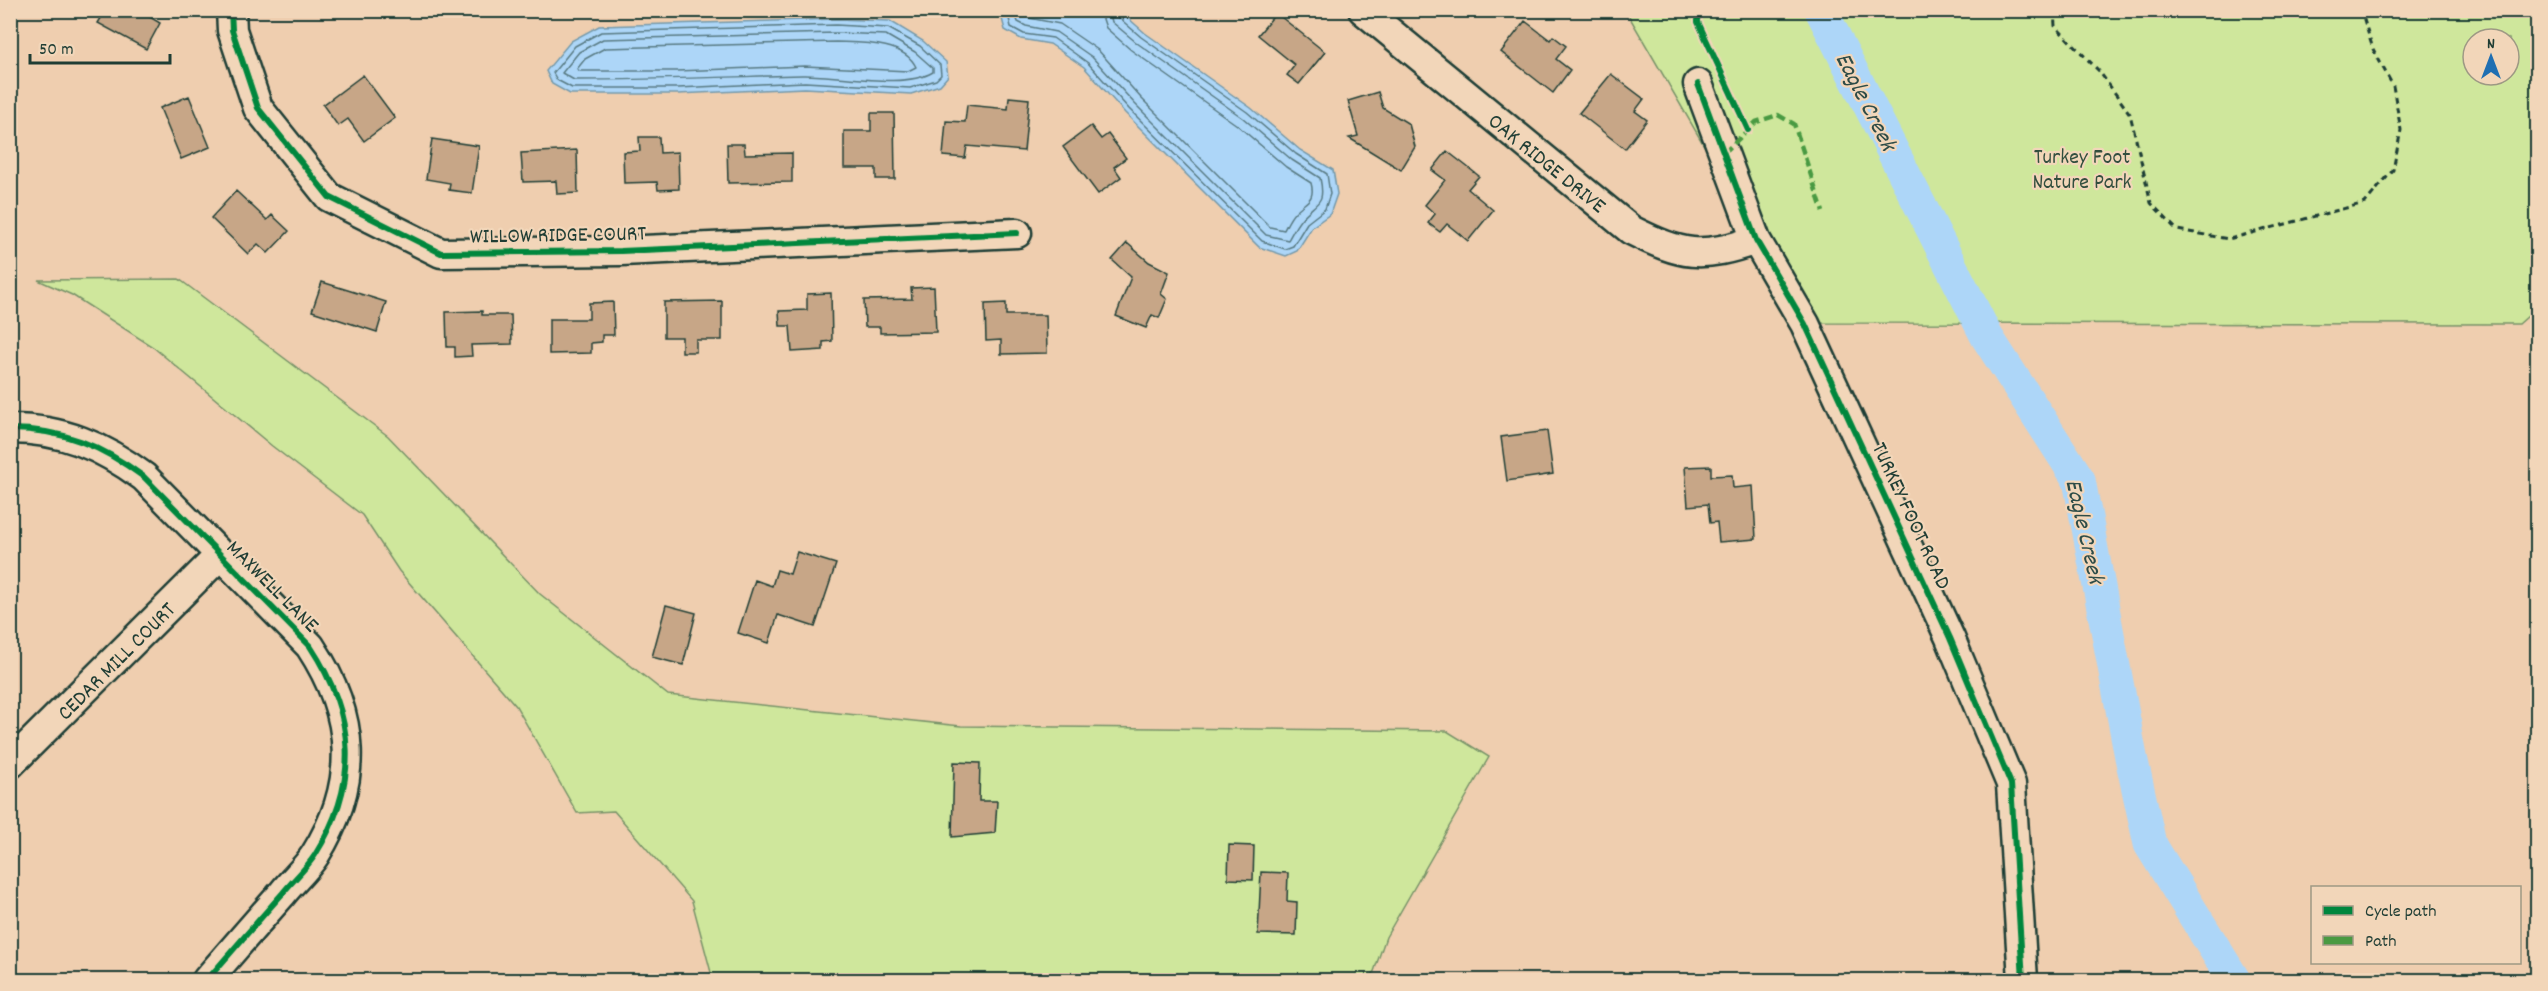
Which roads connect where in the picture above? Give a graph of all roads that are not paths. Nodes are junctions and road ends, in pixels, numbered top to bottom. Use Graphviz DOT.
graph roads {
  1 [pos="231,10"];
  2 [pos="1363,10"];
  3 [pos="1698,84"];
  4 [pos="1017,233"];
  5 [pos="1756,240"];
  6 [pos="10,429"];
  7 [pos="219,555"];
  8 [pos="10,764"];
  9 [pos="207,981"];
  10 [pos="2023,981"];
  1 -- 4 [label="street, WILLOW RIDGE COURT"];
  2 -- 5 [label="street, OAK RIDGE DRIVE"];
  3 -- 5 [label="street, TURKEY FOOT ROAD"];
  5 -- 10 [label="street, TURKEY FOOT ROAD"];
  6 -- 7 [label="street, MAXWELL LANE"];
  7 -- 8 [label="street, CEDAR MILL COURT"];
  7 -- 9 [label="street, MAXWELL LANE"];
}
